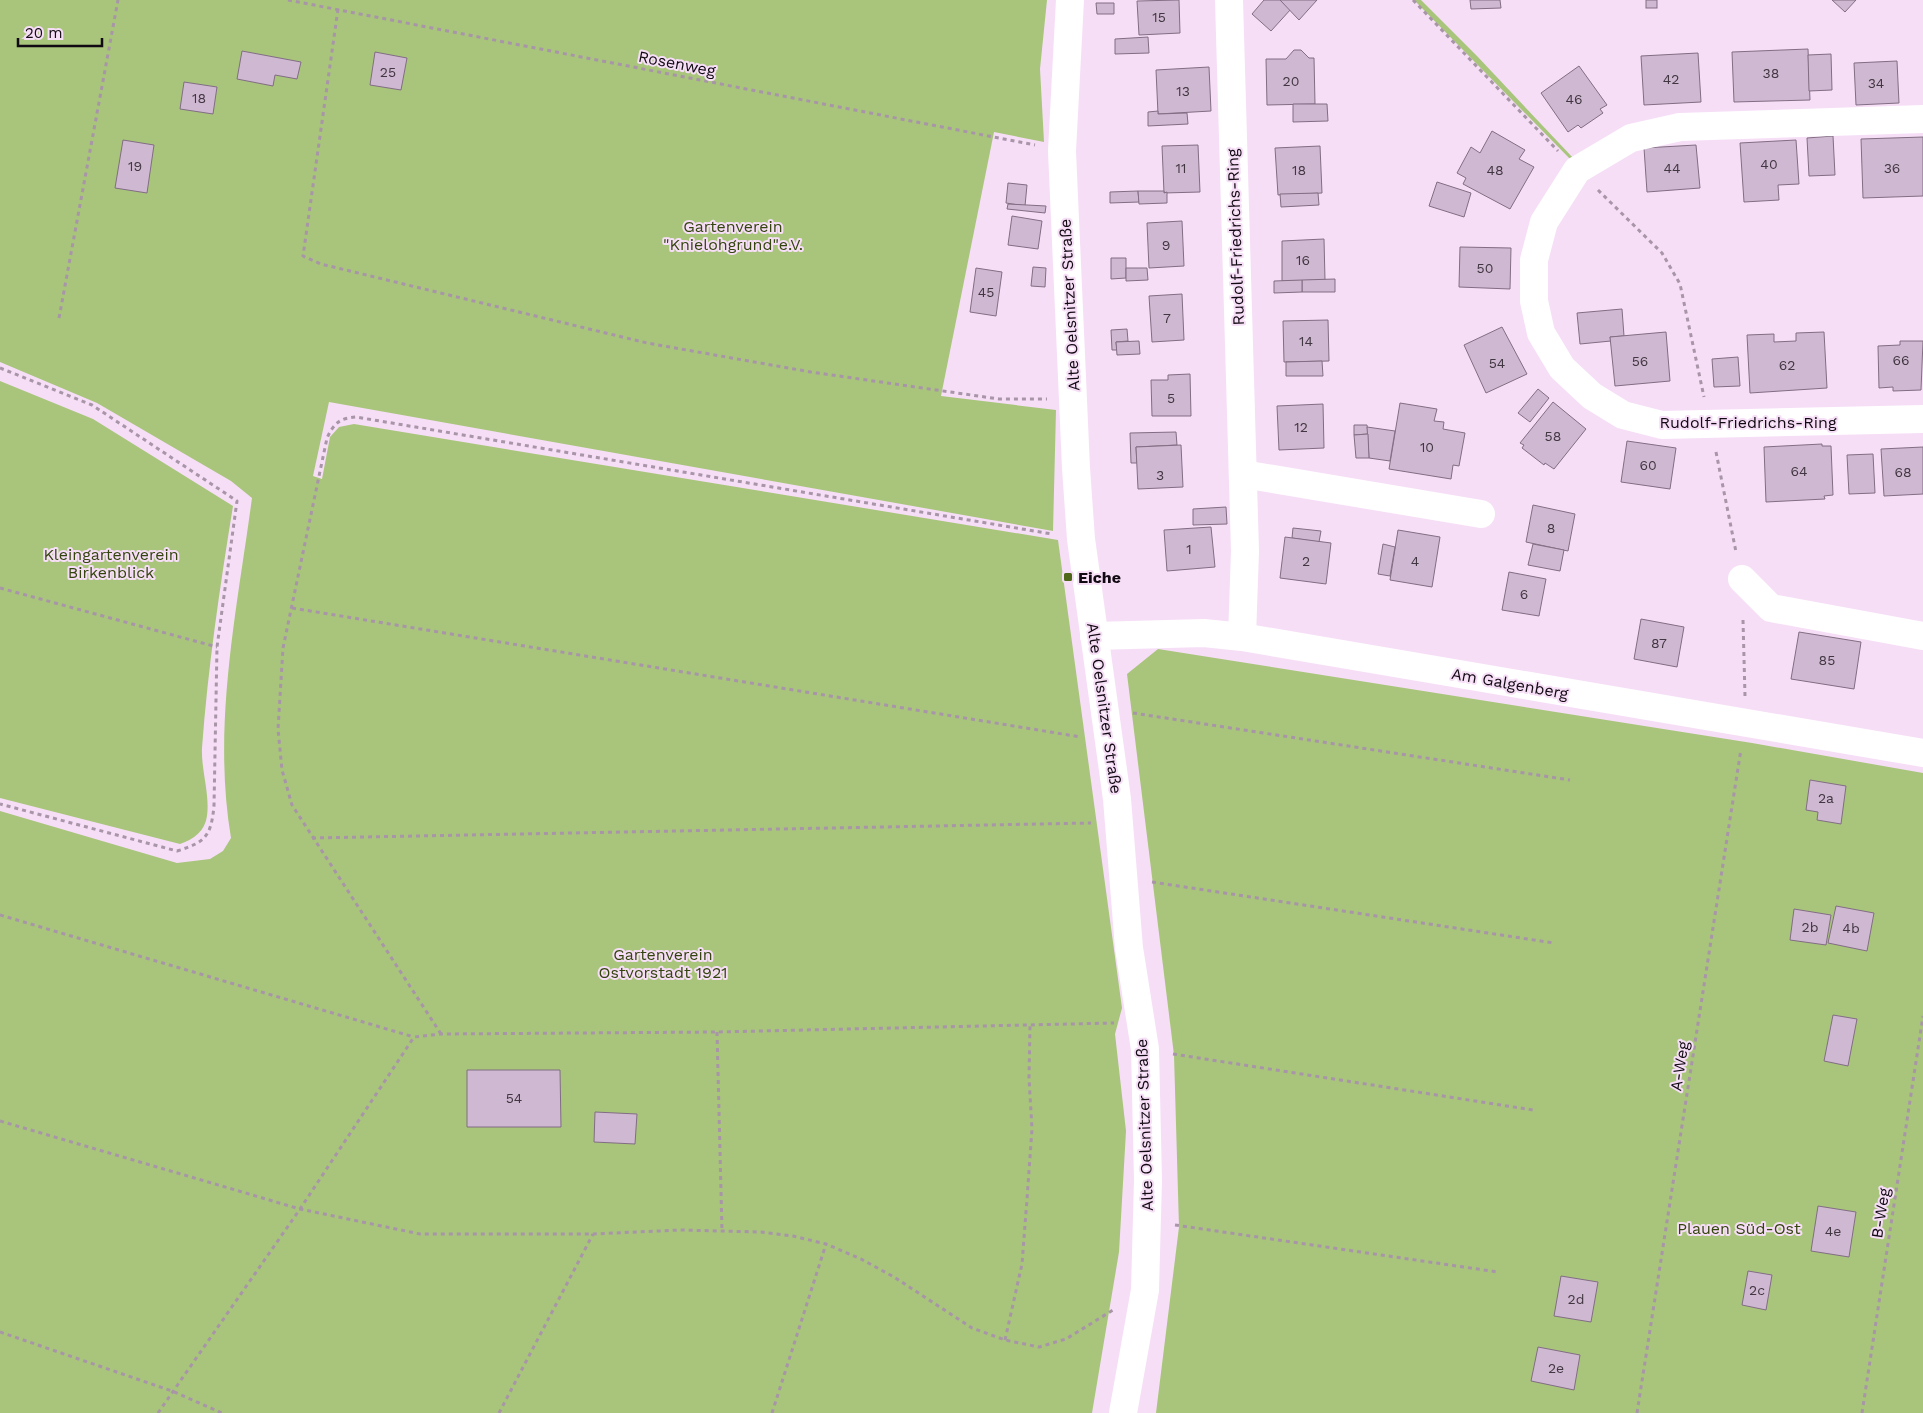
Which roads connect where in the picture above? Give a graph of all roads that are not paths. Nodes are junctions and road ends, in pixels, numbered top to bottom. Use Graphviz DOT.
graph roads {
  1 [pos="1070,0"];
  2 [pos="1229,0"];
  3 [pos="1923,118"];
  4 [pos="1923,419"];
  5 [pos="1243,474"];
  6 [pos="1482,514"];
  7 [pos="1742,579"];
  8 [pos="1094,636"];
  9 [pos="1923,636"];
  10 [pos="1242,637"];
  11 [pos="1923,753"];
  12 [pos="1124,1413"];
  1 -- 8 [label="street, Alte Oelsnitzer Straße"];
  2 -- 5 [label="street, Rudolf-Friedrichs-Ring"];
  3 -- 4 [label="street, Rudolf-Friedrichs-Ring"];
  5 -- 6 [label="street"];
  5 -- 10 [label="street, Rudolf-Friedrichs-Ring"];
  7 -- 9 [label="street"];
  8 -- 10 [label="street, Am Galgenberg"];
  8 -- 12 [label="street, Alte Oelsnitzer Straße"];
  10 -- 11 [label="street, Am Galgenberg"];
}
